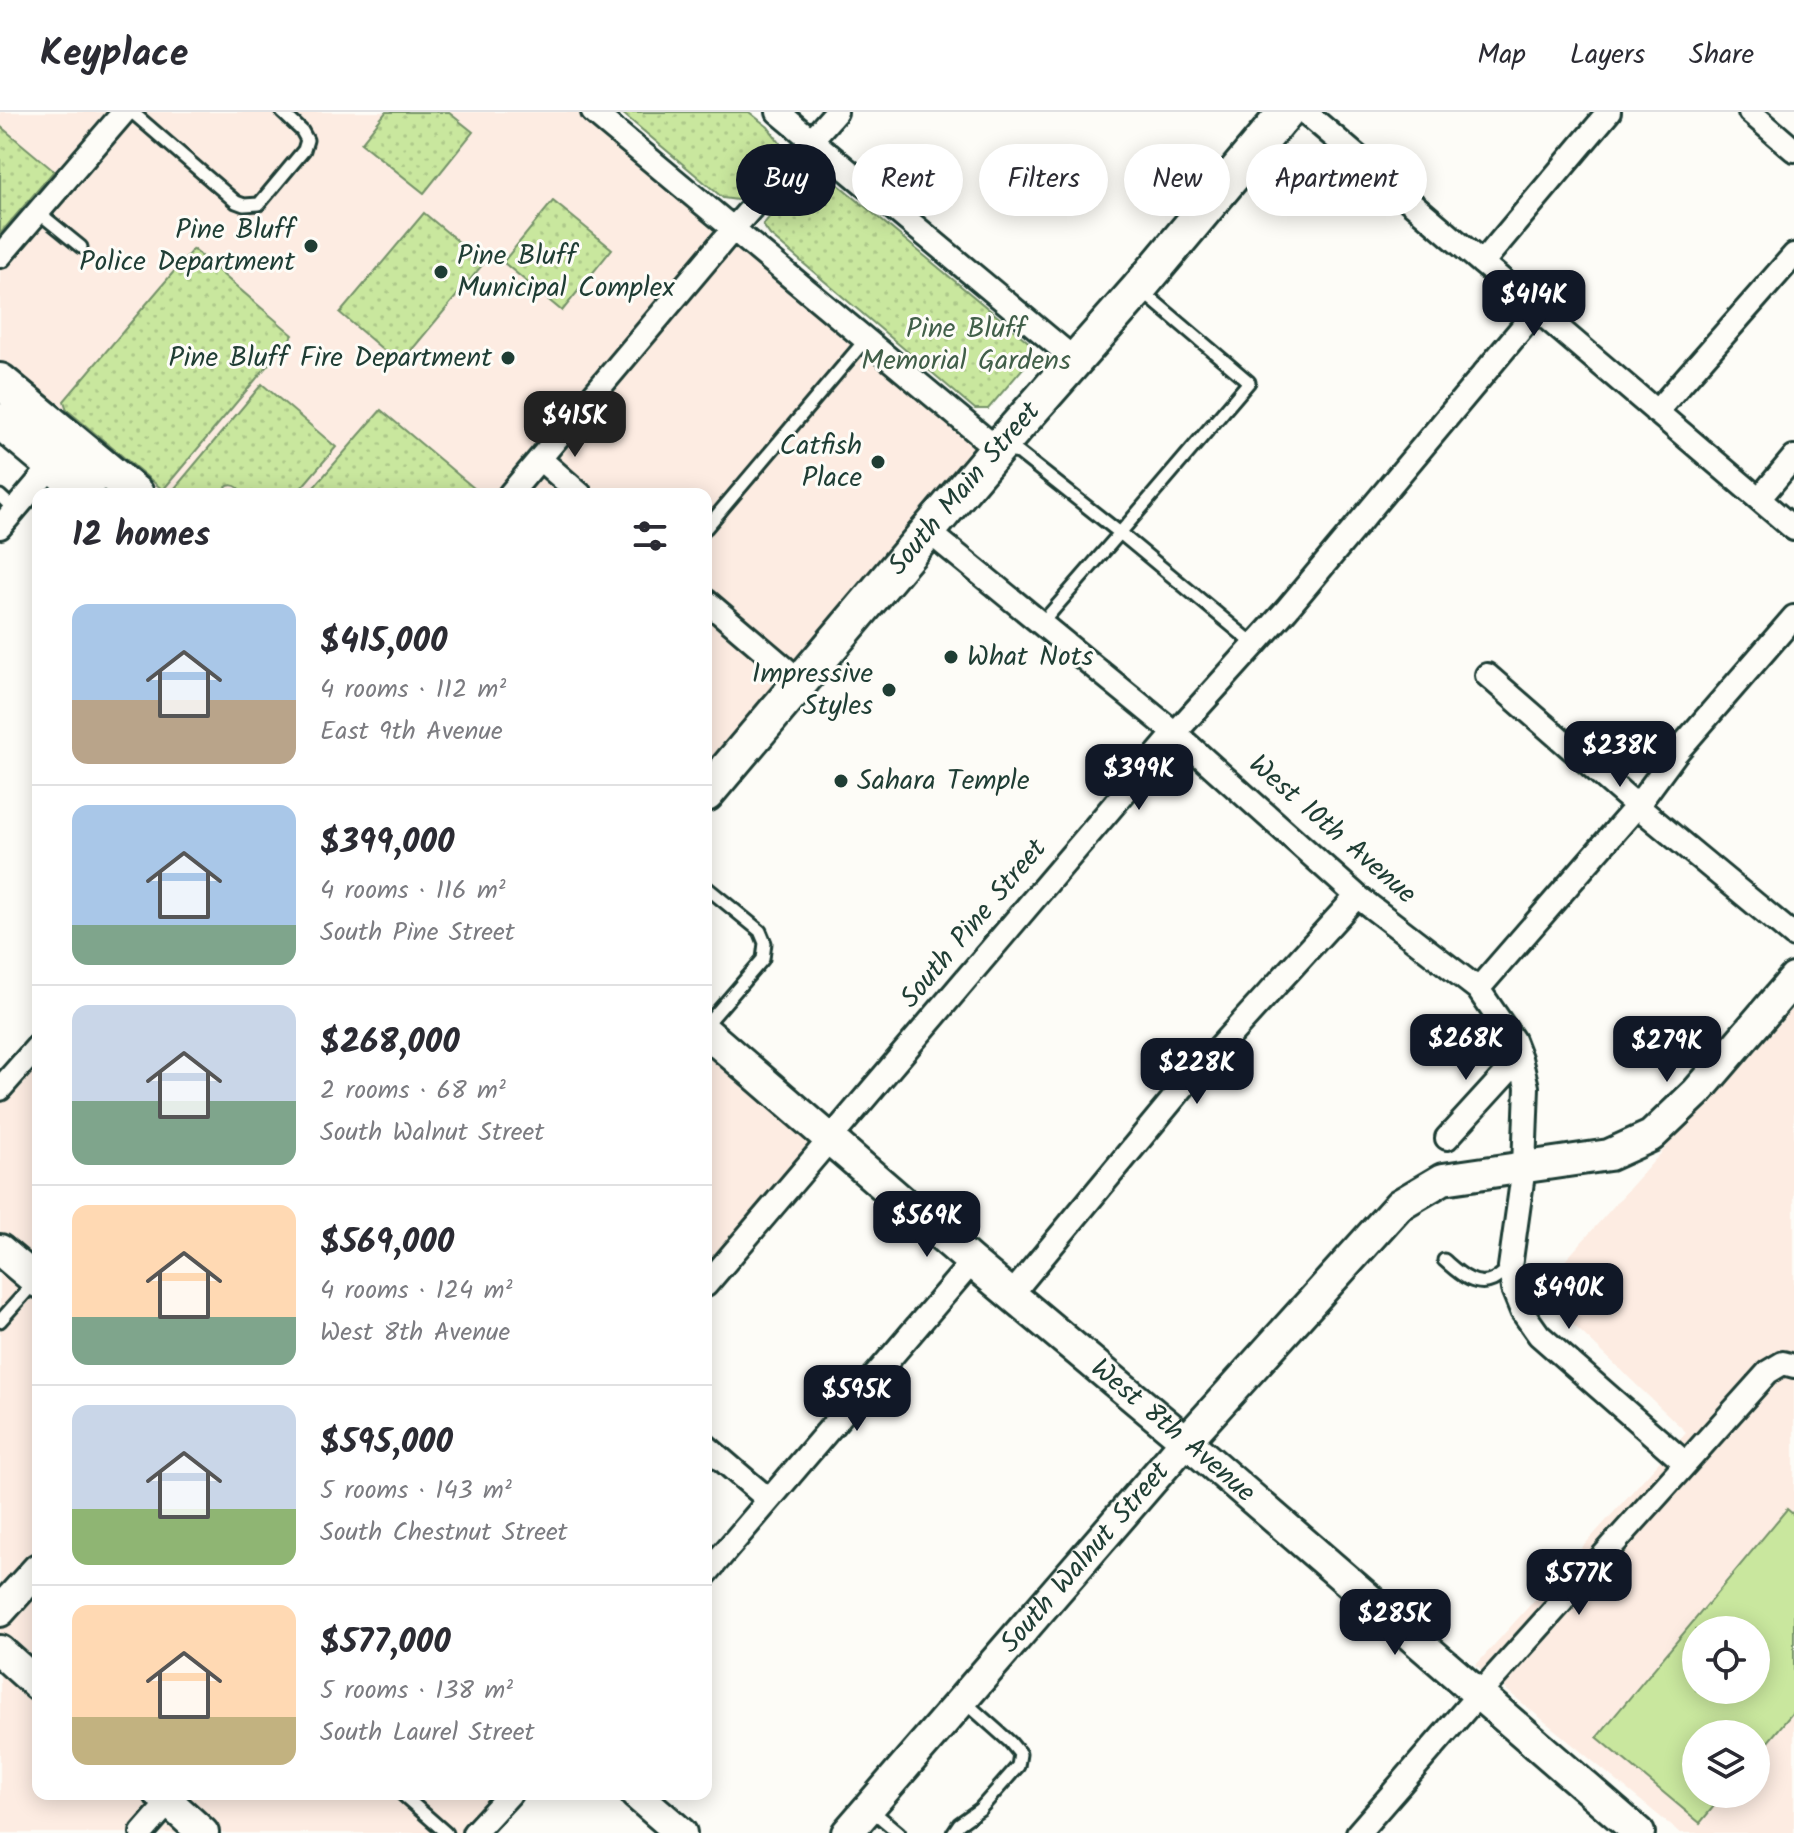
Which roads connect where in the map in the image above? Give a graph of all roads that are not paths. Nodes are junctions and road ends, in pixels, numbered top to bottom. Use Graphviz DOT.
graph roads {
  1 [pos="124,112"];
  2 [pos="132,112"];
  3 [pos="282,112"];
  4 [pos="593,112"];
  5 [pos="778,112"];
  6 [pos="836,112"];
  7 [pos="1286,112"];
  8 [pos="1305,112"];
  9 [pos="1609,112"];
  10 [pos="1750,112"];
  11 [pos="812,140"];
  12 [pos="1794,150"];
  13 [pos="38,212"];
  14 [pos="733,229"];
  15 [pos="81,247"];
  16 [pos="1794,255"];
  17 [pos="0,256"];
  18 [pos="1482,263"];
  19 [pos="1139,288"];
  20 [pos="1537,310"];
  21 [pos="866,339"];
  22 [pos="1075,360"];
  23 [pos="0,381"];
  24 [pos="1656,412"];
  25 [pos="0,421"];
  26 [pos="997,449"];
  27 [pos="63,453"];
  28 [pos="1794,457"];
  29 [pos="540,459"];
  30 [pos="83,488"];
  31 [pos="125,488"];
  32 [pos="515,488"];
  33 [pos="573,488"];
  34 [pos="1759,499"];
  35 [pos="8,503"];
  36 [pos="712,521"];
  37 [pos="0,527"];
  38 [pos="1794,529"];
  39 [pos="928,531"];
  40 [pos="1120,533"];
  41 [pos="712,606"];
  42 [pos="1794,617"];
  43 [pos="1041,624"];
  44 [pos="1255,645"];
  45 [pos="1487,675"];
  46 [pos="801,682"];
  47 [pos="1175,733"];
  48 [pos="712,787"];
  49 [pos="1637,806"];
  50 [pos="712,892"];
  51 [pos="1357,896"];
  52 [pos="1794,936"];
  53 [pos="1794,979"];
  54 [pos="1478,989"];
  55 [pos="712,1018"];
  56 [pos="712,1037"];
  57 [pos="32,1053"];
  58 [pos="1520,1058"];
  59 [pos="0,1089"];
  60 [pos="1447,1138"];
  61 [pos="830,1139"];
  62 [pos="1524,1167"];
  63 [pos="0,1250"];
  64 [pos="1444,1260"];
  65 [pos="972,1262"];
  66 [pos="1510,1267"];
  67 [pos="32,1277"];
  68 [pos="712,1278"];
  69 [pos="32,1286"];
  70 [pos="1011,1295"];
  71 [pos="0,1321"];
  72 [pos="1794,1366"];
  73 [pos="1186,1441"];
  74 [pos="712,1451"];
  75 [pos="1685,1463"];
  76 [pos="769,1500"];
  77 [pos="712,1567"];
  78 [pos="32,1576"];
  79 [pos="0,1611"];
  80 [pos="0,1651"];
  81 [pos="32,1680"];
  82 [pos="1479,1694"];
  83 [pos="962,1700"];
  84 [pos="166,1800"];
  85 [pos="171,1800"];
  86 [pos="409,1800"];
  87 [pos="504,1800"];
  88 [pos="643,1800"];
  89 [pos="869,1808"];
  90 [pos="142,1833"];
  91 [pos="203,1833"];
  92 [pos="446,1833"];
  93 [pos="474,1833"];
  94 [pos="681,1833"];
  95 [pos="847,1833"];
  96 [pos="899,1833"];
  97 [pos="953,1833"];
  98 [pos="1358,1833"];
  99 [pos="1639,1833"];
  1 -- 13 [label="street"];
  2 -- 3 [label="lane"];
  4 -- 14 [label="street"];
  5 -- 11 [label="street"];
  6 -- 11 [label="street"];
  7 -- 19 [label="main road, South Main Street"];
  8 -- 18 [label="street"];
  9 -- 18 [label="street"];
  10 -- 12 [label="street"];
  11 -- 14 [label="street"];
  11 -- 22 [label="street"];
  13 -- 15 [label="lane"];
  13 -- 17 [label="street"];
  14 -- 21 [label="street"];
  14 -- 29 [label="street"];
  16 -- 24 [label="street"];
  18 -- 20 [label="street"];
  19 -- 22 [label="main road, South Main Street"];
  19 -- 40 [label="lane"];
  20 -- 24 [label="street"];
  20 -- 44 [label="street, South Pine Street"];
  21 -- 26 [label="street"];
  21 -- 36 [label="lane"];
  22 -- 26 [label="main road, South Main Street"];
  23 -- 27 [label="main road"];
  24 -- 34 [label="street"];
  25 -- 27 [label="main road"];
  26 -- 39 [label="main road, South Main Street"];
  26 -- 40 [label="lane"];
  27 -- 30 [label="main road"];
  27 -- 31 [label="main road"];
  27 -- 35 [label="street"];
  28 -- 34 [label="street"];
  29 -- 32 [label="street"];
  29 -- 33 [label="street"];
  34 -- 38 [label="street"];
  35 -- 37 [label="street"];
  39 -- 43 [label="street, West 10th Avenue"];
  39 -- 46 [label="main road, South Main Street"];
  40 -- 43 [label="lane"];
  40 -- 44 [label="lane"];
  41 -- 46 [label="street"];
  42 -- 49 [label="street"];
  43 -- 47 [label="street, West 10th Avenue"];
  44 -- 47 [label="street, South Pine Street"];
  45 -- 49 [label="street"];
  46 -- 48 [label="main road, South Main Street"];
  47 -- 51 [label="street, West 10th Avenue"];
  47 -- 61 [label="street, South Pine Street"];
  49 -- 52 [label="street"];
  49 -- 54 [label="street"];
  50 -- 55 [label="lane"];
  51 -- 54 [label="street, West 10th Avenue"];
  51 -- 70 [label="street"];
  53 -- 62 [label="street, South Walnut Street"];
  54 -- 58 [label="street, West 10th Avenue"];
  56 -- 61 [label="street, West 8th Avenue"];
  57 -- 59 [label="street"];
  58 -- 60 [label="street"];
  58 -- 62 [label="street, West 10th Avenue"];
  61 -- 65 [label="street, West 8th Avenue"];
  61 -- 68 [label="street, South Pine Street"];
  62 -- 66 [label="street, West 10th Avenue"];
  62 -- 73 [label="street, South Walnut Street"];
  63 -- 67 [label="street"];
  64 -- 66 [label="lane"];
  65 -- 70 [label="street, West 8th Avenue"];
  65 -- 76 [label="street"];
  66 -- 75 [label="street"];
  69 -- 71 [label="lane"];
  70 -- 73 [label="street, West 8th Avenue"];
  72 -- 75 [label="street"];
  73 -- 82 [label="street, West 8th Avenue"];
  73 -- 83 [label="street, South Walnut Street"];
  74 -- 76 [label="street"];
  75 -- 82 [label="street"];
  76 -- 77 [label="street"];
  78 -- 79 [label="street"];
  80 -- 81 [label="street"];
  82 -- 98 [label="street"];
  82 -- 99 [label="street, West 8th Avenue"];
  83 -- 89 [label="street, South Walnut Street"];
  83 -- 97 [label="lane"];
  84 -- 90 [label="street"];
  85 -- 91 [label="street"];
  86 -- 92 [label="lane"];
  87 -- 93 [label="street"];
  88 -- 94 [label="street"];
  89 -- 95 [label="street, South Walnut Street"];
  89 -- 96 [label="lane"];
}
